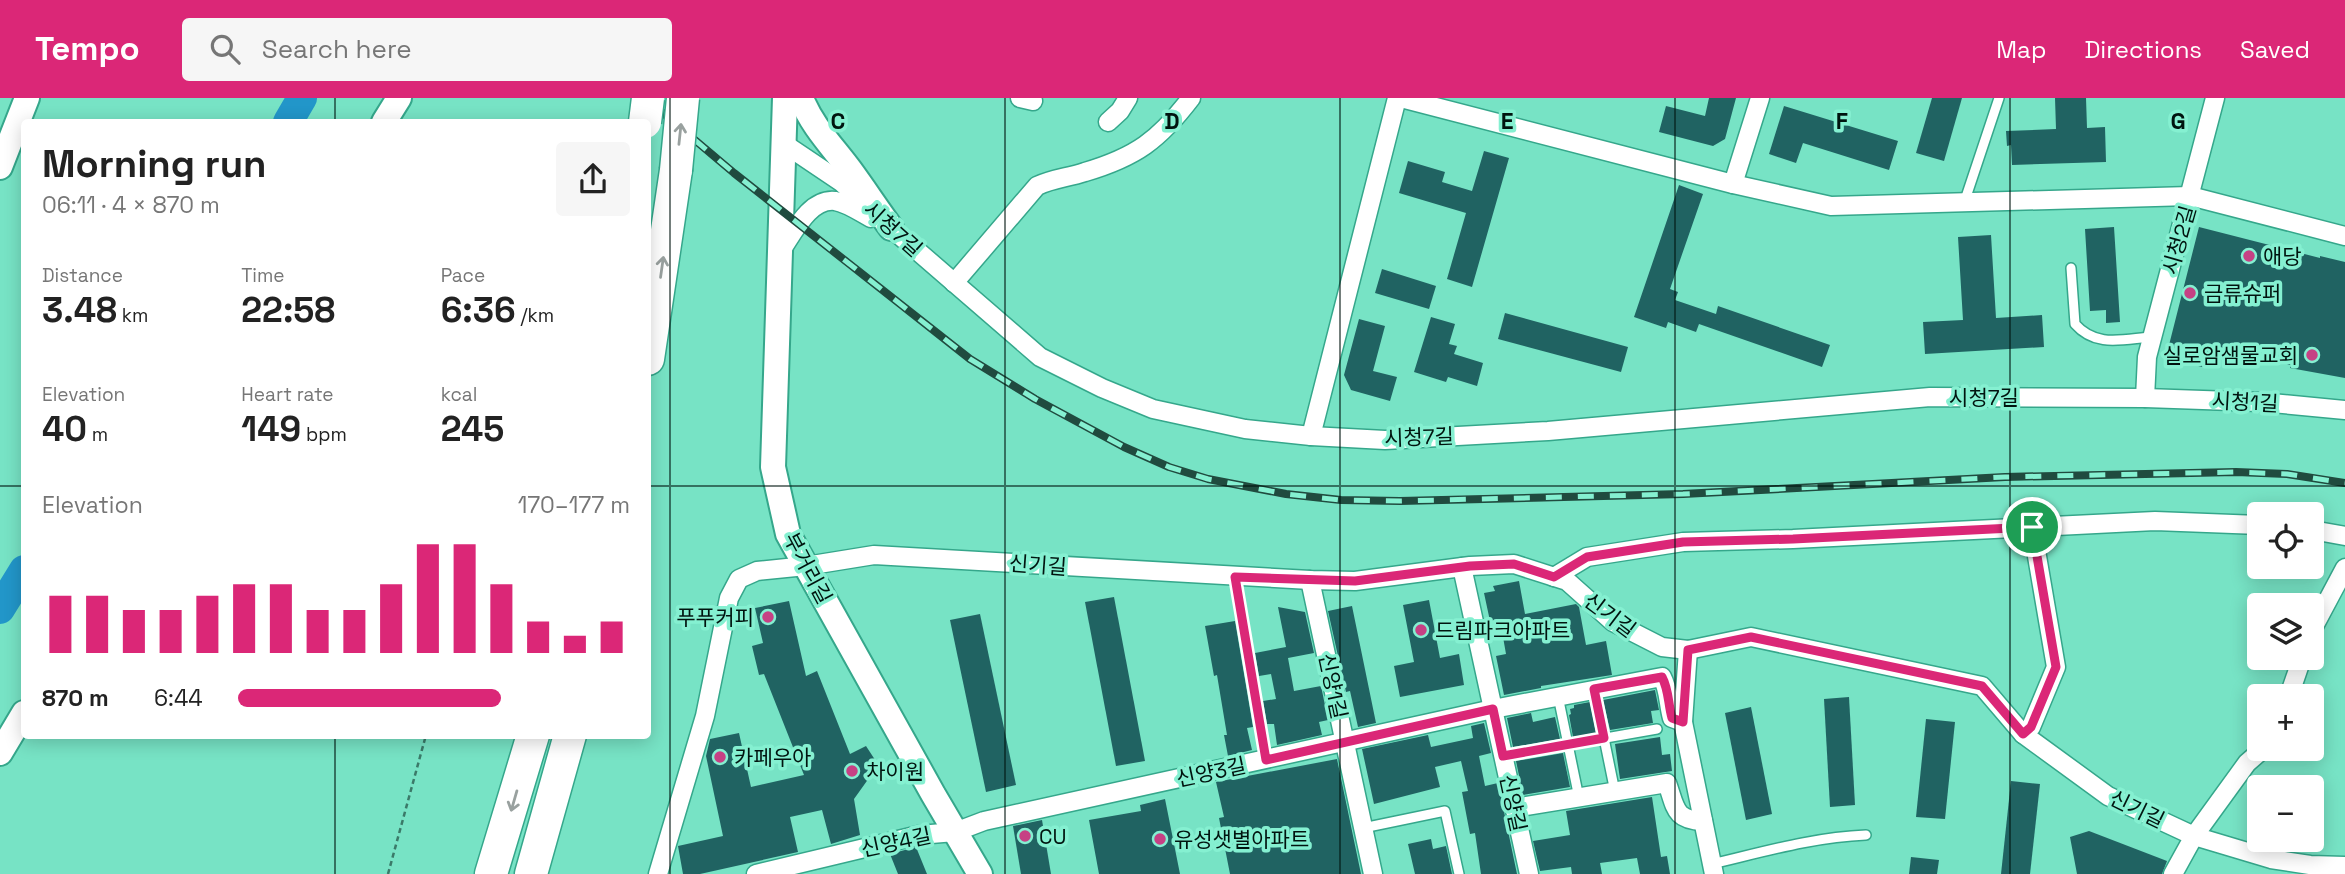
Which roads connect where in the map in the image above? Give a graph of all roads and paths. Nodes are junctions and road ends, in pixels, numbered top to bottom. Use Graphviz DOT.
graph roads {
  1 [pos="27,98"];
  2 [pos="399,98"];
  3 [pos="648,98"];
  4 [pos="683,98"];
  5 [pos="785,98"];
  6 [pos="1128,98"];
  7 [pos="1191,98"];
  8 [pos="1399,98"];
  9 [pos="1760,98"];
  10 [pos="1999,98"];
  11 [pos="2215,98"];
  12 [pos="809,104"];
  13 [pos="386,119"];
  14 [pos="645,119"];
  15 [pos="1108,122"];
  16 [pos="783,143"];
  17 [pos="0,167"];
  18 [pos="1733,184"];
  19 [pos="2190,196"];
  20 [pos="1965,203"];
  21 [pos="891,228"];
  22 [pos="2345,236"];
  23 [pos="780,252"];
  24 [pos="2071,268"];
  25 [pos="954,283"];
  26 [pos="2152,337"];
  27 [pos="651,339"];
  28 [pos="2145,398"];
  29 [pos="2345,410"];
  30 [pos="1311,436"];
  31 [pos="2247,525"];
  32 [pos="2032,527"];
  33 [pos="2324,532"];
  34 [pos="2345,536"];
  35 [pos="806,566"];
  36 [pos="1462,567"];
  37 [pos="2345,568"];
  38 [pos="1235,577"];
  39 [pos="1554,577"];
  40 [pos="1310,580"];
  41 [pos="2324,607"];
  42 [pos="1688,650"];
  43 [pos="1594,689"];
  44 [pos="1558,696"];
  45 [pos="1493,709"];
  46 [pos="21,718"];
  47 [pos="1683,722"];
  48 [pos="1657,729"];
  49 [pos="2023,734"];
  50 [pos="1604,738"];
  51 [pos="425,739"];
  52 [pos="532,739"];
  53 [pos="569,739"];
  54 [pos="1345,742"];
  55 [pos="1568,745"];
  56 [pos="0,753"];
  57 [pos="1503,756"];
  58 [pos="1266,760"];
  59 [pos="2249,761"];
  60 [pos="1615,792"];
  61 [pos="1579,798"];
  62 [pos="1514,808"];
  63 [pos="1703,821"];
  64 [pos="1363,828"];
  65 [pos="955,832"];
  66 [pos="1866,835"];
  67 [pos="2194,836"];
  68 [pos="2345,866"];
  69 [pos="1713,869"];
  70 [pos="768,873"];
  71 [pos="388,874"];
  72 [pos="491,874"];
  73 [pos="531,874"];
  74 [pos="658,874"];
  75 [pos="980,874"];
  76 [pos="1373,874"];
  77 [pos="1459,874"];
  78 [pos="1529,874"];
  79 [pos="2173,874"];
  1 -- 17 [label="street"];
  2 -- 13 [label="street"];
  3 -- 14 [label="highway, bridge"];
  27 -- 4 [label="highway, one-way, bridge"];
  5 -- 16 [label="street, 부거리길"];
  6 -- 15 [label="street"];
  7 -- 25 [label="street"];
  8 -- 18 [label="street"];
  8 -- 30 [label="street"];
  9 -- 18 [label="street"];
  10 -- 20 [label="lane"];
  11 -- 19 [label="street"];
  12 -- 21 [label="street"];
  16 -- 21 [label="street, 시청7길"];
  16 -- 23 [label="street, 부거리길"];
  18 -- 20 [label="street"];
  19 -- 20 [label="street"];
  19 -- 22 [label="street, 시청2길"];
  19 -- 26 [label="street, 시청2길"];
  21 -- 23 [label="street"];
  21 -- 25 [label="street, 시청7길"];
  23 -- 35 [label="street, 부거리길"];
  24 -- 26 [label="lane"];
  25 -- 30 [label="street, 시청7길"];
  26 -- 28 [label="street, 시청2길"];
  28 -- 29 [label="street, 시청1길"];
  28 -- 30 [label="street, 시청7길"];
  31 -- 32 [label="street"];
  32 -- 39 [label="street"];
  32 -- 49 [label="street"];
  33 -- 34 [label="street"];
  35 -- 38 [label="street, 신기길"];
  35 -- 65 [label="street, 부거리길"];
  35 -- 74 [label="street, 신기길"];
  36 -- 39 [label="street, 신기길"];
  36 -- 40 [label="street, 신기길"];
  36 -- 45 [label="street, 신양길"];
  37 -- 41 [label="street"];
  38 -- 40 [label="street, 신기길"];
  38 -- 58 [label="lane"];
  39 -- 42 [label="street, 신기길"];
  40 -- 54 [label="street, 신양1길"];
  42 -- 47 [label="street"];
  42 -- 49 [label="street, 신기길"];
  43 -- 44 [label="street, 신양3길"];
  43 -- 47 [label="street, 신양3길"];
  43 -- 50 [label="lane"];
  44 -- 45 [label="street, 신양3길"];
  44 -- 55 [label="lane"];
  45 -- 54 [label="street, 신양3길"];
  45 -- 57 [label="street, 신양길"];
  46 -- 56 [label="street"];
  47 -- 63 [label="street"];
  48 -- 50 [label="lane"];
  49 -- 67 [label="street, 신기길"];
  50 -- 55 [label="lane"];
  50 -- 60 [label="lane"];
  51 -- 71 [label="path"];
  52 -- 72 [label="highway, one-way"];
  53 -- 73 [label="highway"];
  54 -- 58 [label="street, 신양3길"];
  54 -- 64 [label="street, 신양1길"];
  55 -- 57 [label="lane"];
  55 -- 61 [label="lane"];
  57 -- 62 [label="street, 신양길"];
  58 -- 65 [label="street, 신양3길"];
  59 -- 67 [label="street"];
  60 -- 61 [label="street"];
  60 -- 63 [label="street"];
  61 -- 62 [label="street"];
  62 -- 78 [label="street, 신양길"];
  63 -- 69 [label="street"];
  64 -- 76 [label="street, 신양1길"];
  64 -- 77 [label="lane"];
  65 -- 70 [label="street, 신양4길"];
  65 -- 75 [label="street, 부거리길"];
  66 -- 69 [label="lane"];
  67 -- 68 [label="street, 신기길"];
  67 -- 79 [label="street"];
}
